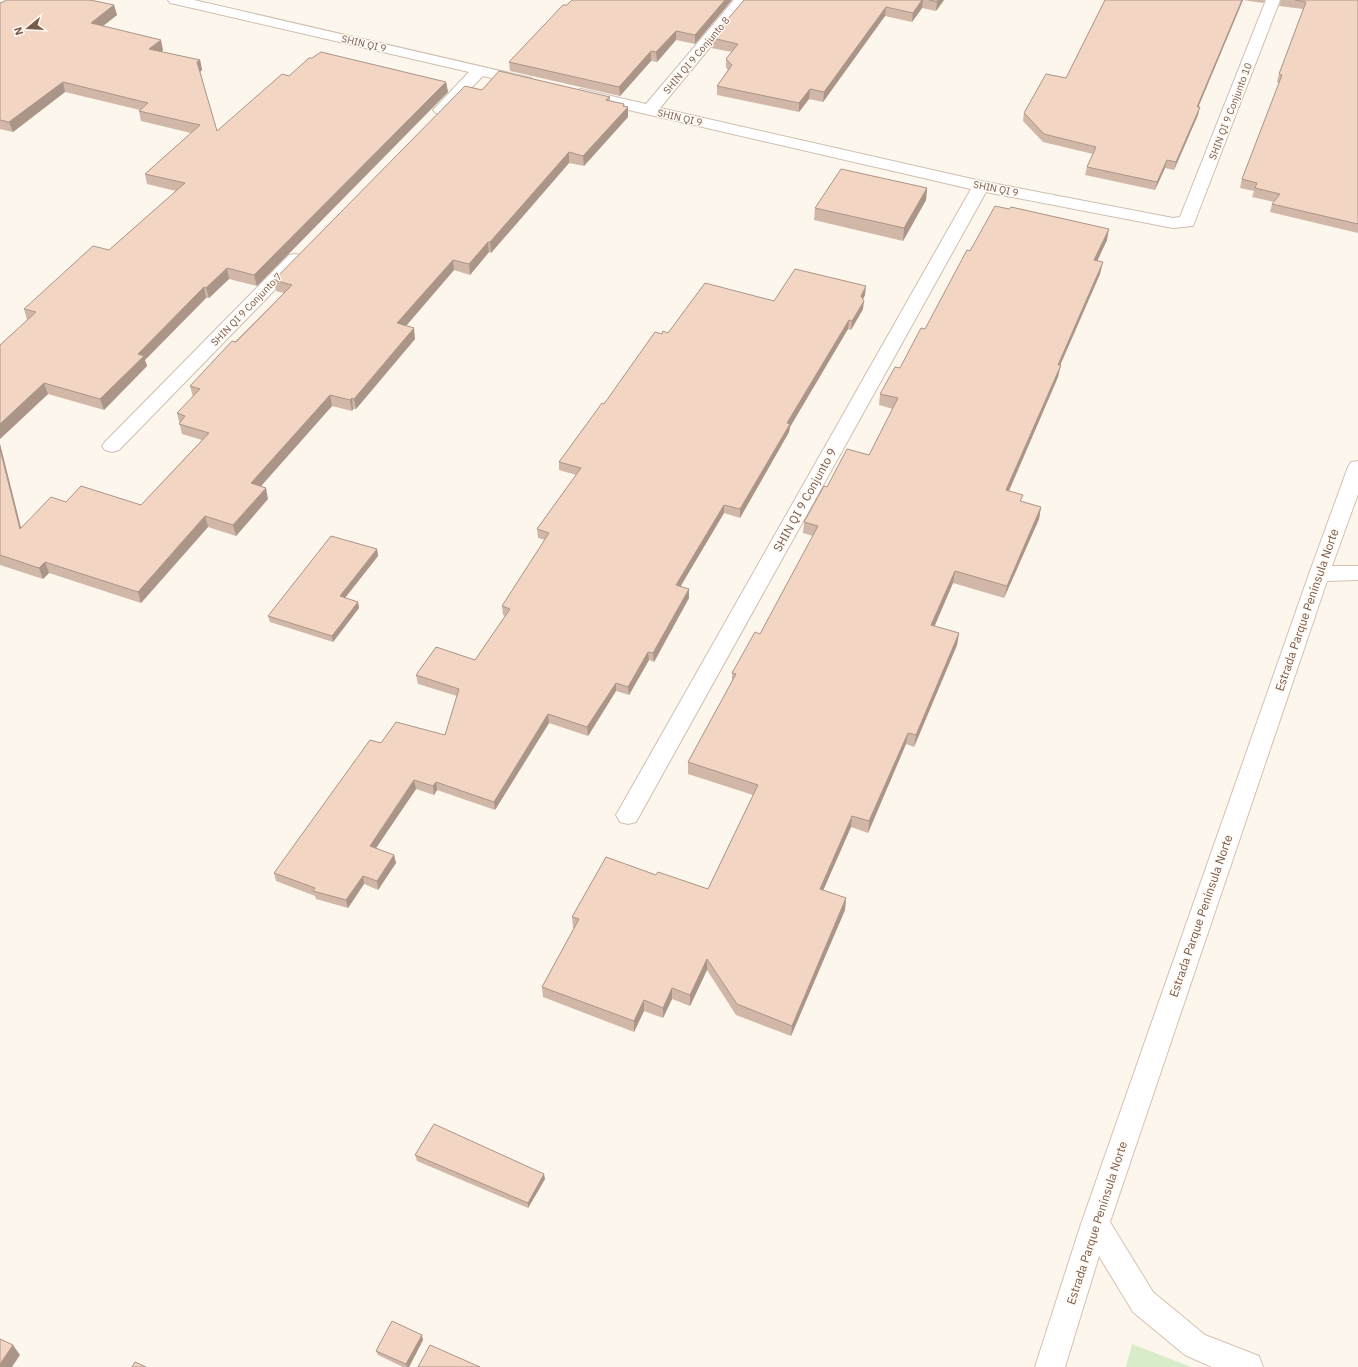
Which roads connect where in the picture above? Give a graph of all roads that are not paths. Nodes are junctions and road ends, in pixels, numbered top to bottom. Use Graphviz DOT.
graph roads {
  1 [pos="175,0"];
  2 [pos="742,0"];
  3 [pos="1273,0"];
  4 [pos="209,3"];
  5 [pos="480,70"];
  6 [pos="542,84"];
  7 [pos="565,90"];
  8 [pos="650,110"];
  9 [pos="430,121"];
  10 [pos="981,186"];
  11 [pos="1187,222"];
  12 [pos="307,246"];
  13 [pos="112,446"];
  14 [pos="1358,467"];
  15 [pos="1358,573"];
  16 [pos="1319,574"];
  17 [pos="628,815"];
  18 [pos="1095,1224"];
  19 [pos="1050,1367"];
  20 [pos="1248,1367"];
  1 -- 4 [label="street, SHIN QI 9"];
  2 -- 8 [label="street, SHIN QI 9 Conjunto 8"];
  3 -- 11 [label="street, SHIN QI 9 Conjunto 10"];
  4 -- 5 [label="street, SHIN QI 9"];
  5 -- 6 [label="street, SHIN QI 9"];
  5 -- 9 [label="street"];
  7 -- 8 [label="street, SHIN QI 9"];
  8 -- 10 [label="street, SHIN QI 9"];
  10 -- 11 [label="street, SHIN QI 9"];
  10 -- 17 [label="street, SHIN QI 9 Conjunto 9"];
  12 -- 13 [label="street, SHIN QI 9 Conjunto 7"];
  14 -- 16 [label="street, Estrada Parque Península Norte"];
  15 -- 16 [label="street"];
  16 -- 18 [label="street, Estrada Parque Península Norte"];
  18 -- 19 [label="street, Estrada Parque Península Norte"];
  18 -- 20 [label="street"];
}
